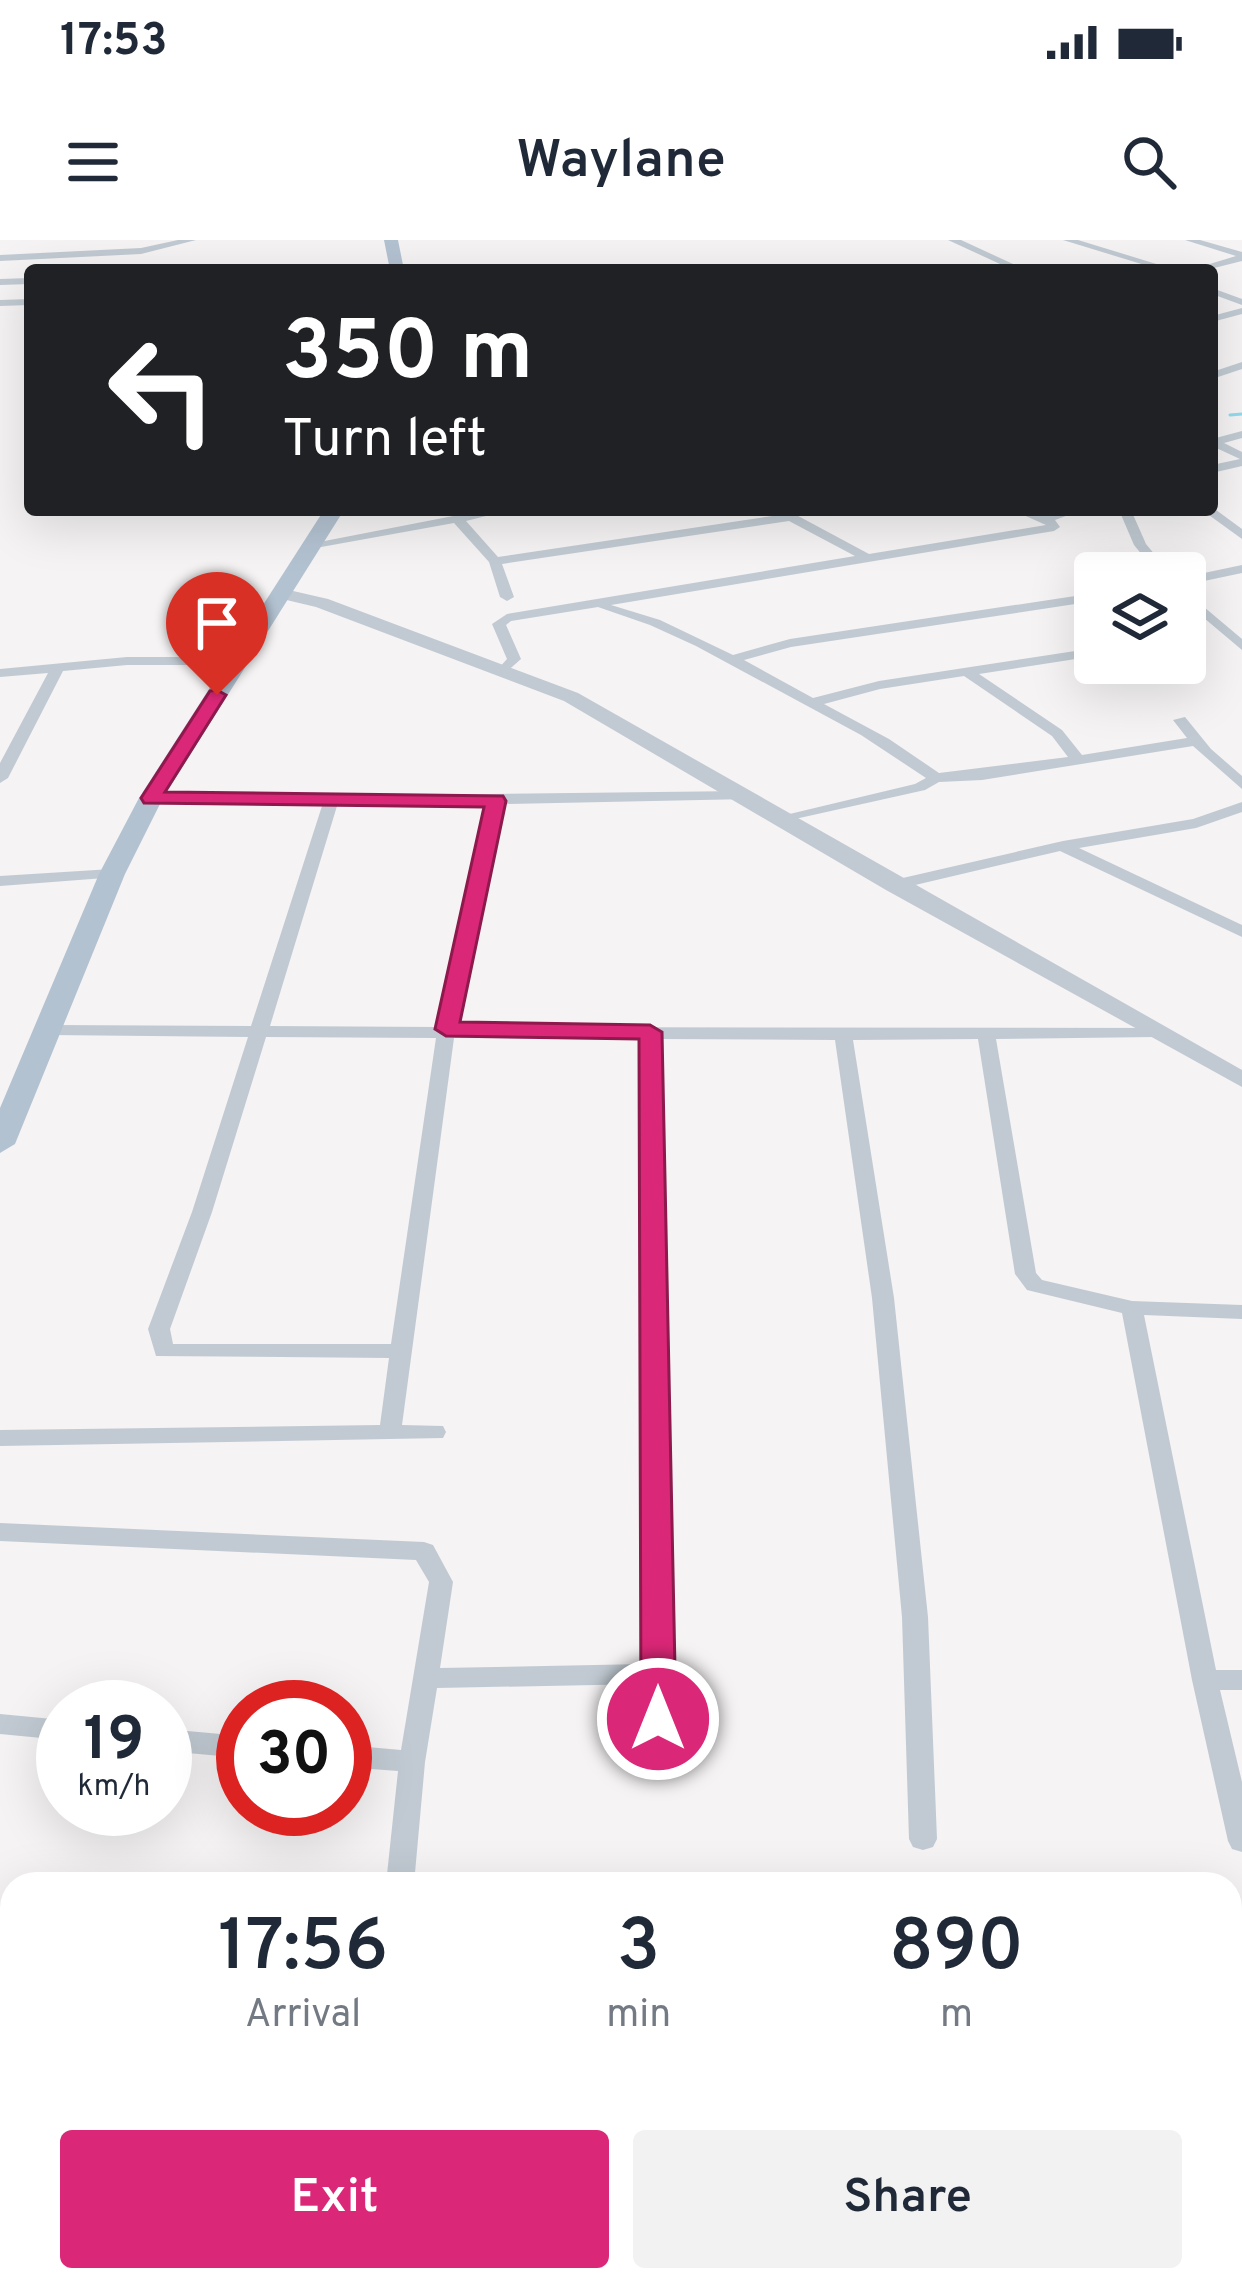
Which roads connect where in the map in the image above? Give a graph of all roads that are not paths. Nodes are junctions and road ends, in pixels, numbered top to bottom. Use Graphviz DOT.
graph roads {
  1 [pos="68,240"];
  2 [pos="191,240"];
  3 [pos="953,240"];
  4 [pos="1068,240"];
  5 [pos="1190,240"];
  6 [pos="156,245"];
  7 [pos="62,256"];
  8 [pos="1242,256"];
  9 [pos="0,258"];
  10 [pos="57,264"];
  11 [pos="1007,264"];
  12 [pos="1150,264"];
  13 [pos="330,516"];
  14 [pos="469,516"];
  15 [pos="767,516"];
  16 [pos="791,516"];
  17 [pos="1040,516"];
  18 [pos="1054,516"];
  19 [pos="1127,516"];
  20 [pos="1216,516"];
  21 [pos="457,518"];
  22 [pos="1047,518"];
  23 [pos="1242,535"];
  24 [pos="310,545"];
  25 [pos="1145,552"];
  26 [pos="864,556"];
  27 [pos="495,561"];
  28 [pos="1242,568"];
  29 [pos="1206,576"];
  30 [pos="280,593"];
  31 [pos="507,597"];
  32 [pos="1074,600"];
  33 [pos="593,604"];
  34 [pos="1206,614"];
  35 [pos="1242,646"];
  36 [pos="1074,656"];
  37 [pos="733,659"];
  38 [pos="239,661"];
  39 [pos="58,667"];
  40 [pos="505,668"];
  41 [pos="0,674"];
  42 [pos="970,674"];
  43 [pos="814,703"];
  44 [pos="1180,720"];
  45 [pos="1198,741"];
  46 [pos="1078,759"];
  47 [pos="0,778"];
  48 [pos="936,778"];
  49 [pos="1242,784"];
  50 [pos="743,796"];
  51 [pos="151,798"];
  52 [pos="496,801"];
  53 [pos="331,802"];
  54 [pos="1242,807"];
  55 [pos="784,820"];
  56 [pos="1064,846"];
  57 [pos="112,874"];
  58 [pos="0,880"];
  59 [pos="894,885"];
  60 [pos="1242,932"];
  61 [pos="446,1029"];
  62 [pos="51,1030"];
  63 [pos="261,1030"];
  64 [pos="650,1032"];
  65 [pos="1155,1032"];
  66 [pos="843,1035"];
  67 [pos="986,1035"];
  68 [pos="1242,1080"];
  69 [pos="2,1135"];
  70 [pos="1132,1308"];
  71 [pos="1242,1312"];
  72 [pos="401,1351"];
  73 [pos="390,1432"];
  74 [pos="435,1432"];
  75 [pos="0,1438"];
  76 [pos="0,1532"];
  77 [pos="658,1674"];
  78 [pos="426,1678"];
  79 [pos="1205,1680"];
  80 [pos="1242,1680"];
  81 [pos="0,1724"];
  82 [pos="36,1727"];
  83 [pos="372,1758"];
  84 [pos="412,1762"];
  85 [pos="659,1763"];
  86 [pos="923,1839"];
  87 [pos="1242,1840"];
  88 [pos="401,1872"];
  1 -- 7 [label="street"];
  2 -- 6 [label="street"];
  3 -- 11 [label="street"];
  4 -- 12 [label="street"];
  5 -- 8 [label="street"];
  6 -- 7 [label="street"];
  7 -- 9 [label="street"];
  7 -- 10 [label="street"];
  13 -- 24 [label="main road"];
  14 -- 21 [label="street"];
  15 -- 27 [label="street"];
  16 -- 26 [label="street"];
  17 -- 22 [label="street"];
  18 -- 22 [label="street"];
  19 -- 25 [label="street"];
  20 -- 23 [label="street"];
  21 -- 24 [label="street"];
  21 -- 27 [label="street"];
  22 -- 26 [label="street"];
  24 -- 30 [label="main road"];
  26 -- 33 [label="street"];
  27 -- 31 [label="street"];
  28 -- 29 [label="street"];
  30 -- 38 [label="main road"];
  30 -- 40 [label="street"];
  32 -- 37 [label="street"];
  33 -- 37 [label="street"];
  33 -- 40 [label="street"];
  34 -- 35 [label="street"];
  36 -- 42 [label="street"];
  37 -- 43 [label="street"];
  38 -- 39 [label="street"];
  38 -- 51 [label="main road"];
  39 -- 41 [label="street"];
  39 -- 47 [label="street"];
  40 -- 50 [label="street"];
  42 -- 43 [label="street"];
  42 -- 46 [label="street"];
  43 -- 48 [label="street"];
  44 -- 45 [label="street"];
  45 -- 46 [label="street"];
  45 -- 49 [label="street"];
  46 -- 48 [label="street"];
  48 -- 55 [label="street"];
  50 -- 52 [label="street"];
  50 -- 55 [label="street"];
  51 -- 53 [label="street"];
  51 -- 57 [label="main road"];
  52 -- 53 [label="street"];
  52 -- 61 [label="street"];
  53 -- 63 [label="street"];
  54 -- 56 [label="street"];
  55 -- 59 [label="street"];
  56 -- 59 [label="street"];
  56 -- 60 [label="street"];
  57 -- 58 [label="street"];
  57 -- 62 [label="main road"];
  59 -- 65 [label="street"];
  61 -- 63 [label="street"];
  61 -- 64 [label="street"];
  61 -- 72 [label="street"];
  62 -- 63 [label="street"];
  62 -- 69 [label="main road"];
  63 -- 72 [label="street"];
  64 -- 66 [label="street"];
  64 -- 77 [label="street"];
  65 -- 67 [label="street"];
  65 -- 68 [label="street"];
  66 -- 67 [label="street"];
  66 -- 86 [label="street"];
  67 -- 70 [label="street"];
  70 -- 71 [label="street"];
  70 -- 79 [label="street"];
  72 -- 73 [label="street"];
  73 -- 74 [label="street"];
  73 -- 75 [label="street"];
  76 -- 78 [label="street"];
  77 -- 78 [label="street"];
  77 -- 85 [label="street"];
  78 -- 84 [label="street"];
  79 -- 80 [label="street"];
  79 -- 87 [label="street"];
  81 -- 82 [label="street"];
  83 -- 84 [label="street"];
  84 -- 88 [label="street"];
}
